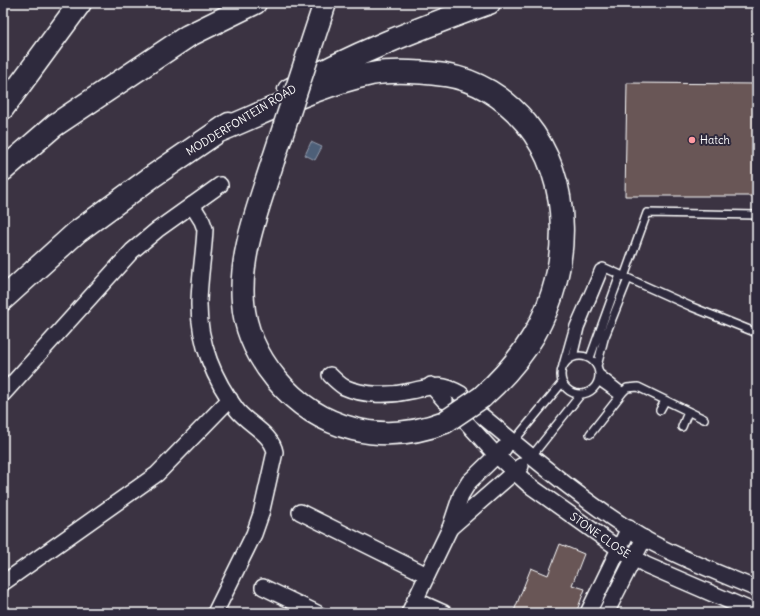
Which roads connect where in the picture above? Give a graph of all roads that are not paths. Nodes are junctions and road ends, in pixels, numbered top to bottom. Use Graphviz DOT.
graph roads {
  1 [pos="80,3"];
  2 [pos="255,3"];
  3 [pos="325,3"];
  4 [pos="489,3"];
  5 [pos="3,108"];
  6 [pos="217,132"];
  7 [pos="3,170"];
  8 [pos="220,185"];
  9 [pos="192,205"];
  10 [pos="757,215"];
  11 [pos="605,267"];
  12 [pos="624,277"];
  13 [pos="3,299"];
  14 [pos="757,333"];
  15 [pos="573,357"];
  16 [pos="590,358"];
  17 [pos="563,365"];
  18 [pos="598,369"];
  19 [pos="330,375"];
  20 [pos="598,382"];
  21 [pos="562,383"];
  22 [pos="431,385"];
  23 [pos="3,394"];
  24 [pos="461,394"];
  25 [pos="581,394"];
  26 [pos="621,394"];
  27 [pos="230,399"];
  28 [pos="665,401"];
  29 [pos="482,406"];
  30 [pos="660,410"];
  31 [pos="445,412"];
  32 [pos="688,412"];
  33 [pos="704,419"];
  34 [pos="467,424"];
  35 [pos="682,427"];
  36 [pos="590,434"];
  37 [pos="513,442"];
  38 [pos="496,455"];
  39 [pos="531,457"];
  40 [pos="515,473"];
  41 [pos="300,512"];
  42 [pos="450,528"];
  43 [pos="629,528"];
  44 [pos="644,538"];
  45 [pos="619,549"];
  46 [pos="633,558"];
  47 [pos="427,575"];
  48 [pos="3,583"];
  49 [pos="263,587"];
  50 [pos="757,589"];
  51 [pos="412,606"];
  52 [pos="215,613"];
  53 [pos="317,613"];
  54 [pos="444,613"];
  55 [pos="588,613"];
  56 [pos="606,613"];
  57 [pos="757,613"];
  1 -- 5 [label="main road"];
  2 -- 7 [label="main road"];
  3 -- 31 [label="main road, bridge"];
  4 -- 6 [label="main road, MODDERFONTEIN ROAD"];
  6 -- 13 [label="main road, MODDERFONTEIN ROAD"];
  6 -- 29 [label="main road"];
  8 -- 9 [label="street"];
  9 -- 23 [label="street"];
  9 -- 27 [label="street"];
  10 -- 12 [label="lane"];
  11 -- 12 [label="lane"];
  11 -- 15 [label="lane"];
  11 -- 17 [label="lane"];
  12 -- 14 [label="lane"];
  12 -- 16 [label="lane"];
  12 -- 18 [label="lane"];
  15 -- 16 [label="lane"];
  15 -- 17 [label="lane"];
  16 -- 18 [label="lane"];
  17 -- 21 [label="lane"];
  18 -- 20 [label="lane"];
  18 -- 26 [label="lane"];
  19 -- 22 [label="street"];
  20 -- 25 [label="lane"];
  20 -- 26 [label="lane"];
  21 -- 25 [label="lane"];
  21 -- 37 [label="lane"];
  22 -- 24 [label="street"];
  22 -- 31 [label="street"];
  25 -- 39 [label="lane"];
  26 -- 28 [label="lane"];
  26 -- 36 [label="lane"];
  27 -- 48 [label="street"];
  27 -- 52 [label="street"];
  28 -- 30 [label="lane"];
  28 -- 32 [label="lane"];
  29 -- 31 [label="main road, bridge"];
  29 -- 37 [label="street, STONE CLOSE"];
  32 -- 33 [label="lane"];
  32 -- 35 [label="lane"];
  34 -- 38 [label="street, STONE CLOSE"];
  37 -- 38 [label="street"];
  37 -- 39 [label="street, STONE CLOSE"];
  38 -- 40 [label="street, STONE CLOSE"];
  38 -- 42 [label="street"];
  39 -- 40 [label="street"];
  39 -- 43 [label="street, STONE CLOSE"];
  40 -- 42 [label="street"];
  40 -- 45 [label="street, STONE CLOSE"];
  41 -- 47 [label="street"];
  42 -- 47 [label="street"];
  43 -- 44 [label="street, STONE CLOSE"];
  43 -- 45 [label="street"];
  44 -- 46 [label="street"];
  44 -- 50 [label="street, STONE CLOSE"];
  45 -- 46 [label="street, STONE CLOSE"];
  45 -- 55 [label="street"];
  46 -- 56 [label="street"];
  46 -- 57 [label="street, STONE CLOSE"];
  47 -- 51 [label="street"];
  49 -- 53 [label="street"];
  51 -- 54 [label="street"];
}
